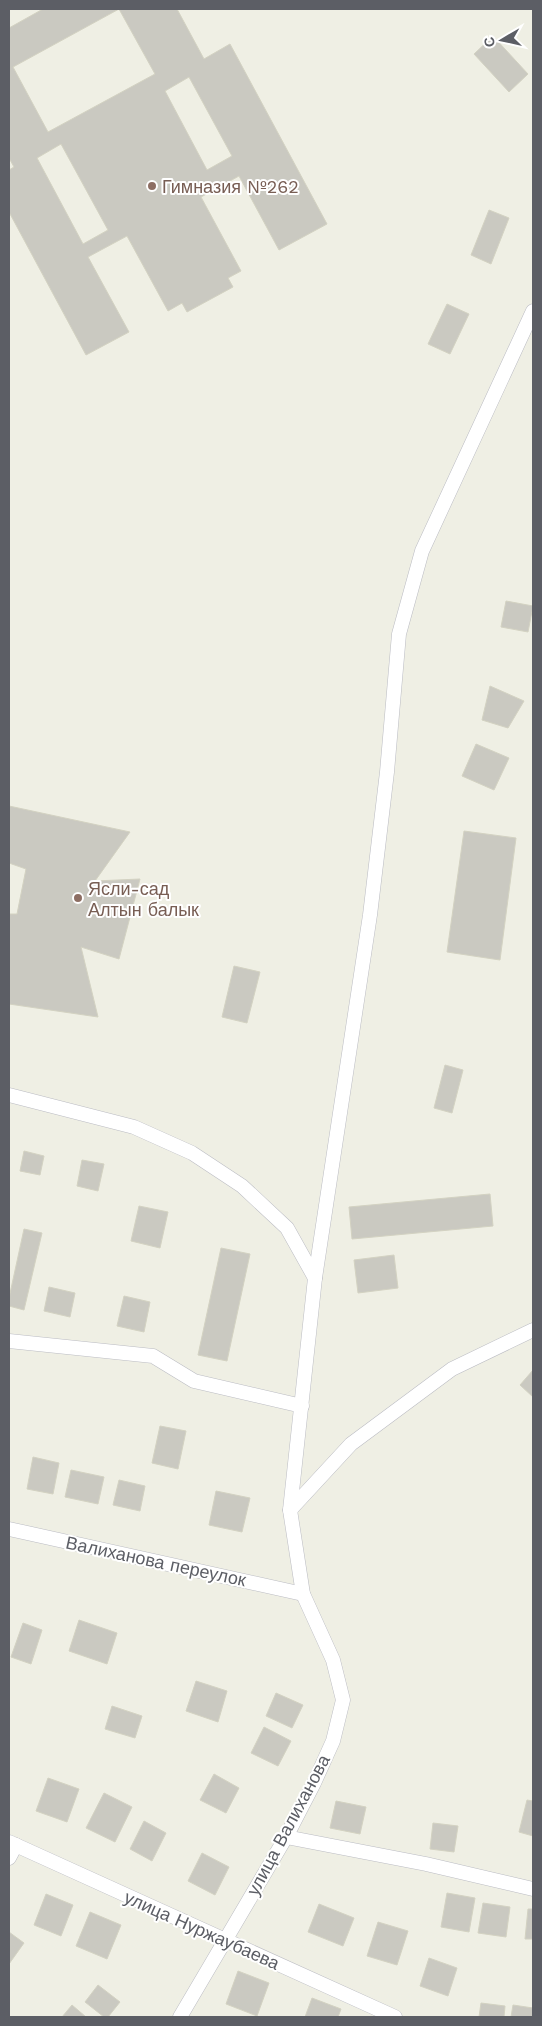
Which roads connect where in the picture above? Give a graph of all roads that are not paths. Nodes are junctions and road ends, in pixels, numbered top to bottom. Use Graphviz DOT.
graph roads {
  1 [pos="533,311"];
  2 [pos="9,1095"];
  3 [pos="315,1278"];
  4 [pos="533,1330"];
  5 [pos="9,1341"];
  6 [pos="302,1406"];
  7 [pos="290,1510"];
  8 [pos="9,1529"];
  9 [pos="303,1594"];
  10 [pos="286,1838"];
  11 [pos="12,1844"];
  12 [pos="9,1858"];
  13 [pos="533,1889"];
  14 [pos="224,1941"];
  15 [pos="180,2017"];
  16 [pos="395,2017"];
  1 -- 3 [label="street, улица Валиханова"];
  2 -- 3 [label="street"];
  3 -- 6 [label="street, улица Валиханова"];
  4 -- 7 [label="street"];
  5 -- 6 [label="street"];
  6 -- 7 [label="street, улица Валиханова"];
  7 -- 9 [label="street, улица Валиханова"];
  8 -- 9 [label="street, Валиханова переулок"];
  9 -- 10 [label="street, улица Валиханова"];
  10 -- 13 [label="street"];
  10 -- 14 [label="street, улица Валиханова"];
  11 -- 12 [label="street"];
  11 -- 14 [label="street, улица Нуржаубаева"];
  14 -- 15 [label="street, улица Валиханова"];
  14 -- 16 [label="street, улица Нуржаубаева"];
}
